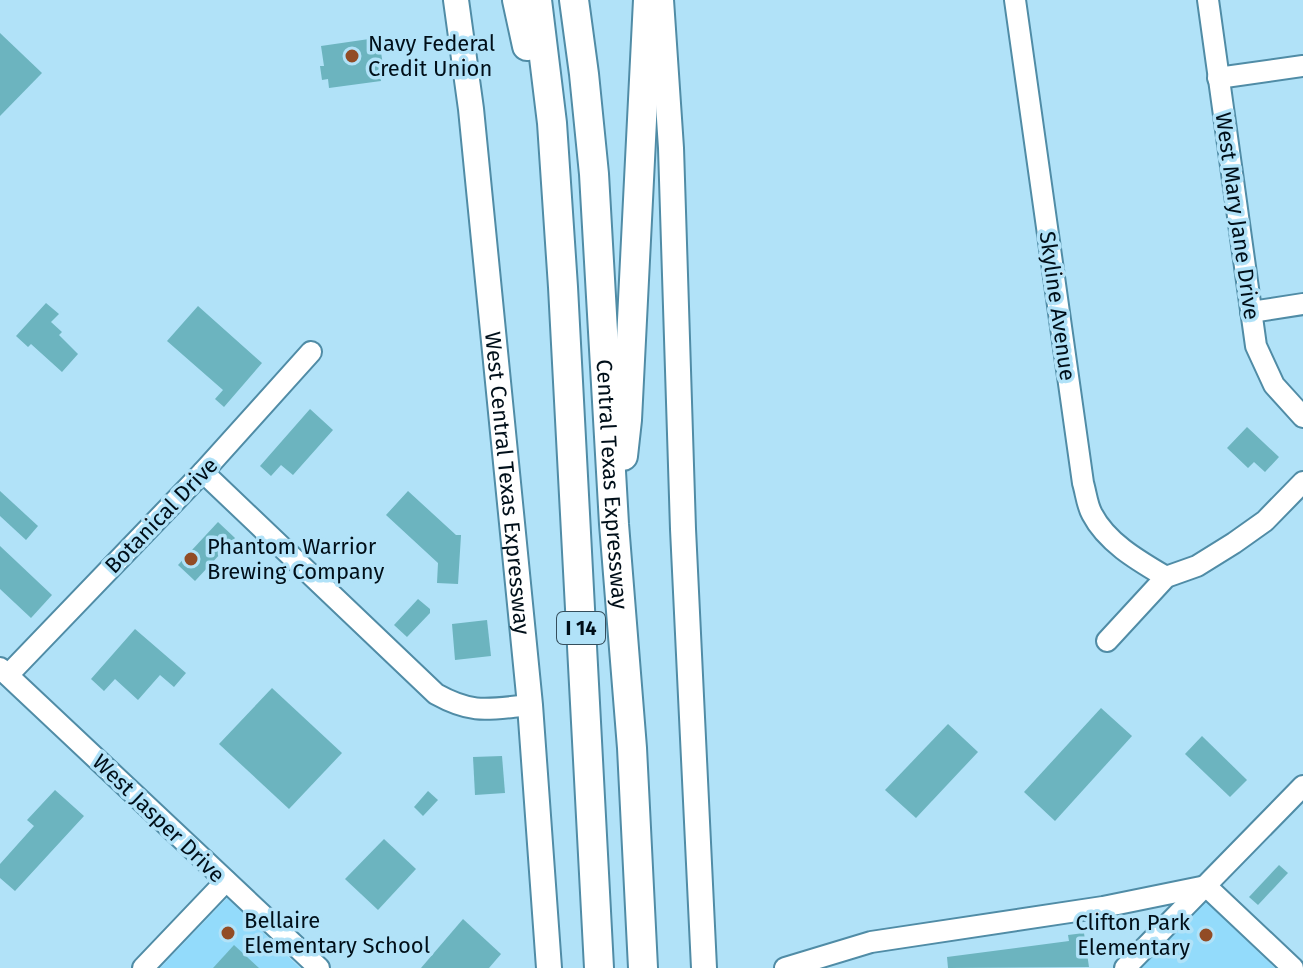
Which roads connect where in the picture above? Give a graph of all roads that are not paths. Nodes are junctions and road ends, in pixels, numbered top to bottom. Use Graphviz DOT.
graph roads {
  1 [pos="456,0"];
  2 [pos="517,0"];
  3 [pos="537,0"];
  4 [pos="574,0"];
  5 [pos="648,0"];
  6 [pos="661,0"];
  7 [pos="1015,0"];
  8 [pos="1208,0"];
  9 [pos="1303,66"];
  10 [pos="1218,78"];
  11 [pos="552,123"];
  12 [pos="1303,304"];
  13 [pos="1251,312"];
  14 [pos="311,352"];
  15 [pos="1303,417"];
  16 [pos="203,472"];
  17 [pos="1303,482"];
  18 [pos="614,524"];
  19 [pos="1166,577"];
  20 [pos="1107,641"];
  21 [pos="4,671"];
  22 [pos="530,705"];
  23 [pos="1303,786"];
  24 [pos="226,881"];
  25 [pos="1206,886"];
  26 [pos="1303,956"];
  27 [pos="143,968"];
  28 [pos="319,968"];
  29 [pos="549,968"];
  30 [pos="599,968"];
  31 [pos="643,968"];
  32 [pos="704,968"];
  33 [pos="785,968"];
  34 [pos="1125,968"];
  35 [pos="1292,968"];
  1 -- 22 [label="main road, West Central Texas Expressway"];
  2 -- 11 [label="highway"];
  3 -- 11 [label="highway, Central Texas Expressway / I 14"];
  4 -- 18 [label="highway, Central Texas Expressway / I 14"];
  5 -- 18 [label="highway"];
  6 -- 32 [label="main road"];
  7 -- 19 [label="street, Skyline Avenue"];
  8 -- 10 [label="street, West Mary Jane Drive"];
  9 -- 10 [label="street"];
  10 -- 13 [label="street, West Mary Jane Drive"];
  11 -- 30 [label="highway, Central Texas Expressway / I 14"];
  12 -- 13 [label="street"];
  13 -- 15 [label="street, West Mary Jane Drive"];
  14 -- 16 [label="street, Botanical Drive"];
  16 -- 21 [label="street, Botanical Drive"];
  16 -- 22 [label="street"];
  17 -- 19 [label="street"];
  18 -- 31 [label="highway, Central Texas Expressway / I 14"];
  19 -- 20 [label="street"];
  21 -- 24 [label="street, West Jasper Drive"];
  22 -- 29 [label="main road, West Central Texas Expressway"];
  23 -- 25 [label="street"];
  24 -- 27 [label="street"];
  24 -- 28 [label="street, West Jasper Drive"];
  25 -- 33 [label="street"];
  25 -- 34 [label="street"];
  25 -- 35 [label="street"];
  26 -- 35 [label="street"];
}
